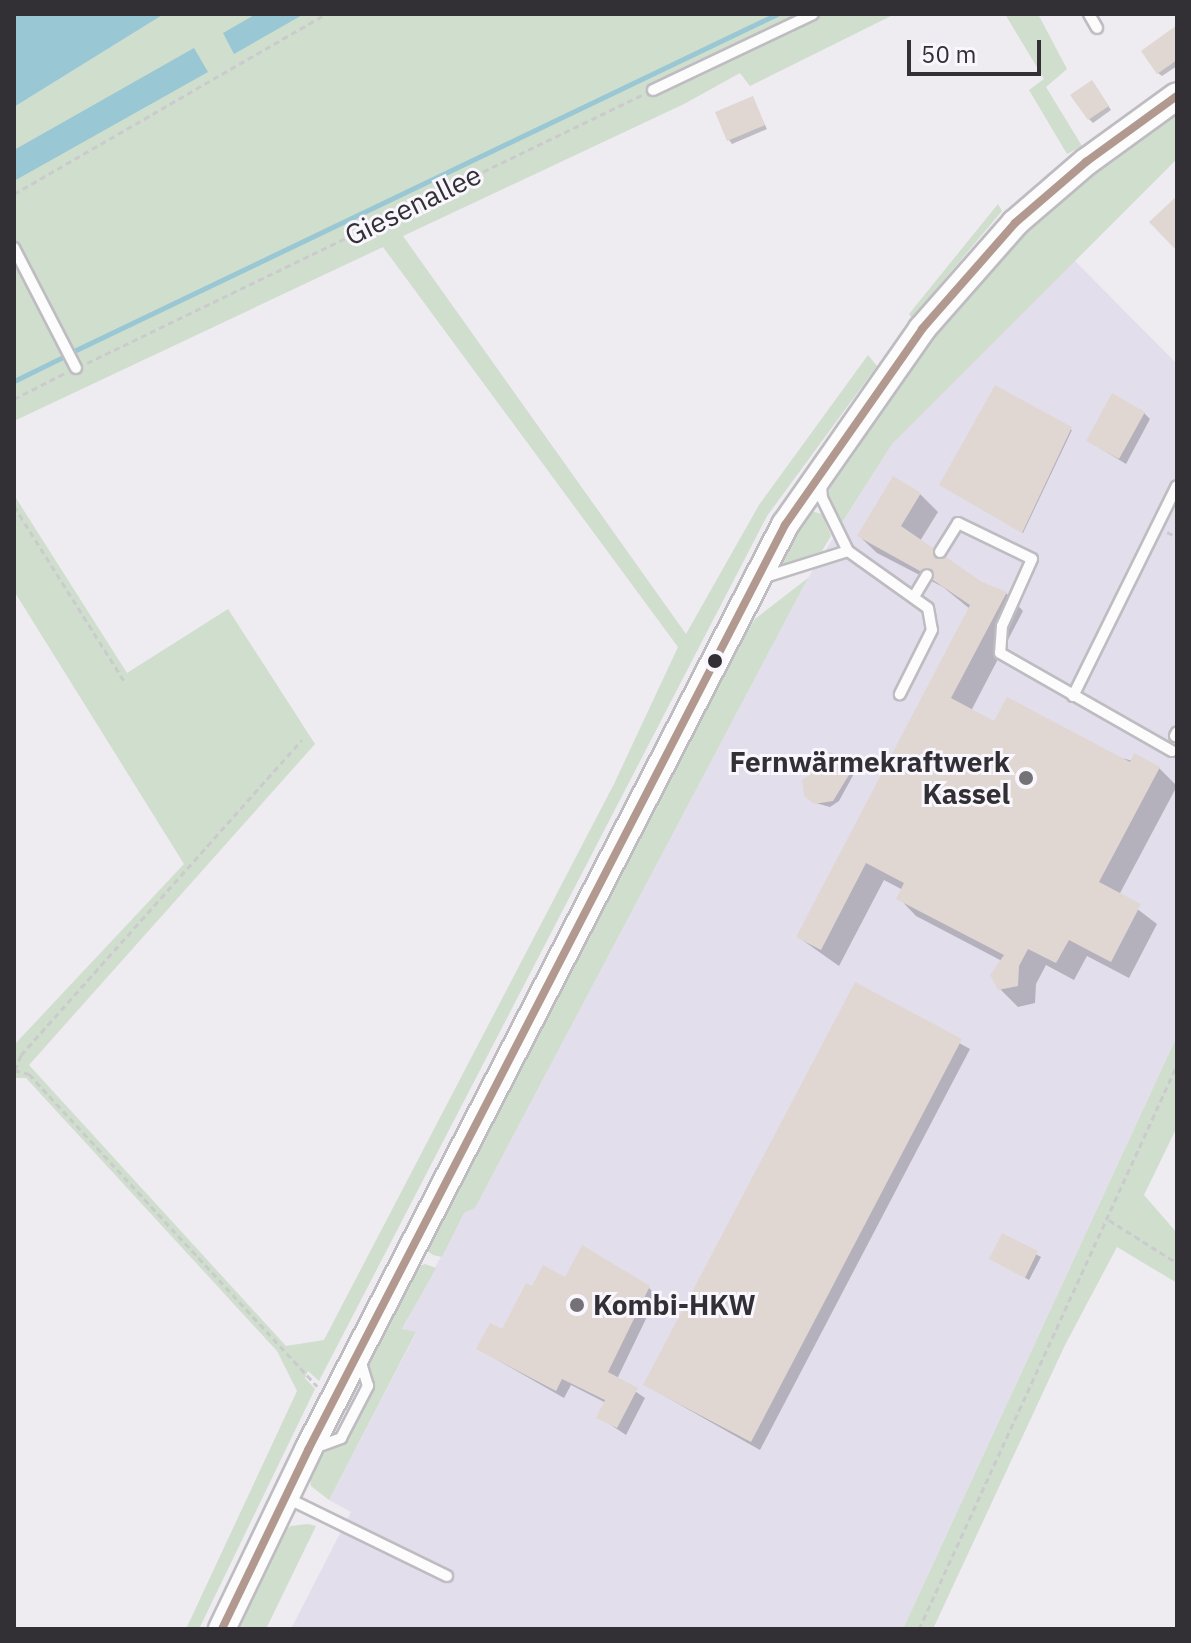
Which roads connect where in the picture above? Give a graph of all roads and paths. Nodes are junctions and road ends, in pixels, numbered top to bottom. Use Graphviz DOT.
graph roads {
  1 [pos="326,14"];
  2 [pos="813,14"];
  3 [pos="1089,14"];
  4 [pos="1097,28"];
  5 [pos="653,90"];
  6 [pos="1177,96"];
  7 [pos="14,194"];
  8 [pos="14,248"];
  9 [pos="76,368"];
  10 [pos="14,399"];
  11 [pos="820,470"];
  12 [pos="1177,486"];
  13 [pos="14,506"];
  14 [pos="848,551"];
  15 [pos="940,552"];
  16 [pos="927,575"];
  17 [pos="755,580"];
  18 [pos="915,595"];
  19 [pos="126,684"];
  20 [pos="900,694"];
  21 [pos="1073,696"];
  22 [pos="302,740"];
  23 [pos="1172,751"];
  24 [pos="1177,1065"];
  25 [pos="15,1070"];
  26 [pos="1108,1219"];
  27 [pos="1177,1263"];
  28 [pos="358,1353"];
  29 [pos="332,1403"];
  30 [pos="308,1450"];
  31 [pos="285,1497"];
  32 [pos="447,1576"];
  33 [pos="222,1629"];
  34 [pos="919,1629"];
  1 -- 7 [label="path"];
  2 -- 5 [label="lane"];
  3 -- 4 [label="lane"];
  5 -- 9 [label="path, Giesenallee"];
  6 -- 11 [label="street"];
  8 -- 9 [label="lane"];
  9 -- 10 [label="path, Giesenallee"];
  11 -- 14 [label="lane"];
  11 -- 17 [label="street"];
  12 -- 21 [label="lane"];
  13 -- 19 [label="path"];
  14 -- 17 [label="lane"];
  14 -- 18 [label="lane"];
  15 -- 21 [label="lane"];
  16 -- 18 [label="lane"];
  17 -- 28 [label="street"];
  18 -- 20 [label="lane"];
  21 -- 23 [label="lane"];
  22 -- 25 [label="path"];
  24 -- 26 [label="path"];
  25 -- 29 [label="path"];
  26 -- 27 [label="path"];
  26 -- 34 [label="path"];
  28 -- 29 [label="street"];
  28 -- 30 [label="lane"];
  29 -- 30 [label="street"];
  30 -- 31 [label="street"];
  31 -- 32 [label="lane"];
  31 -- 33 [label="street"];
}
